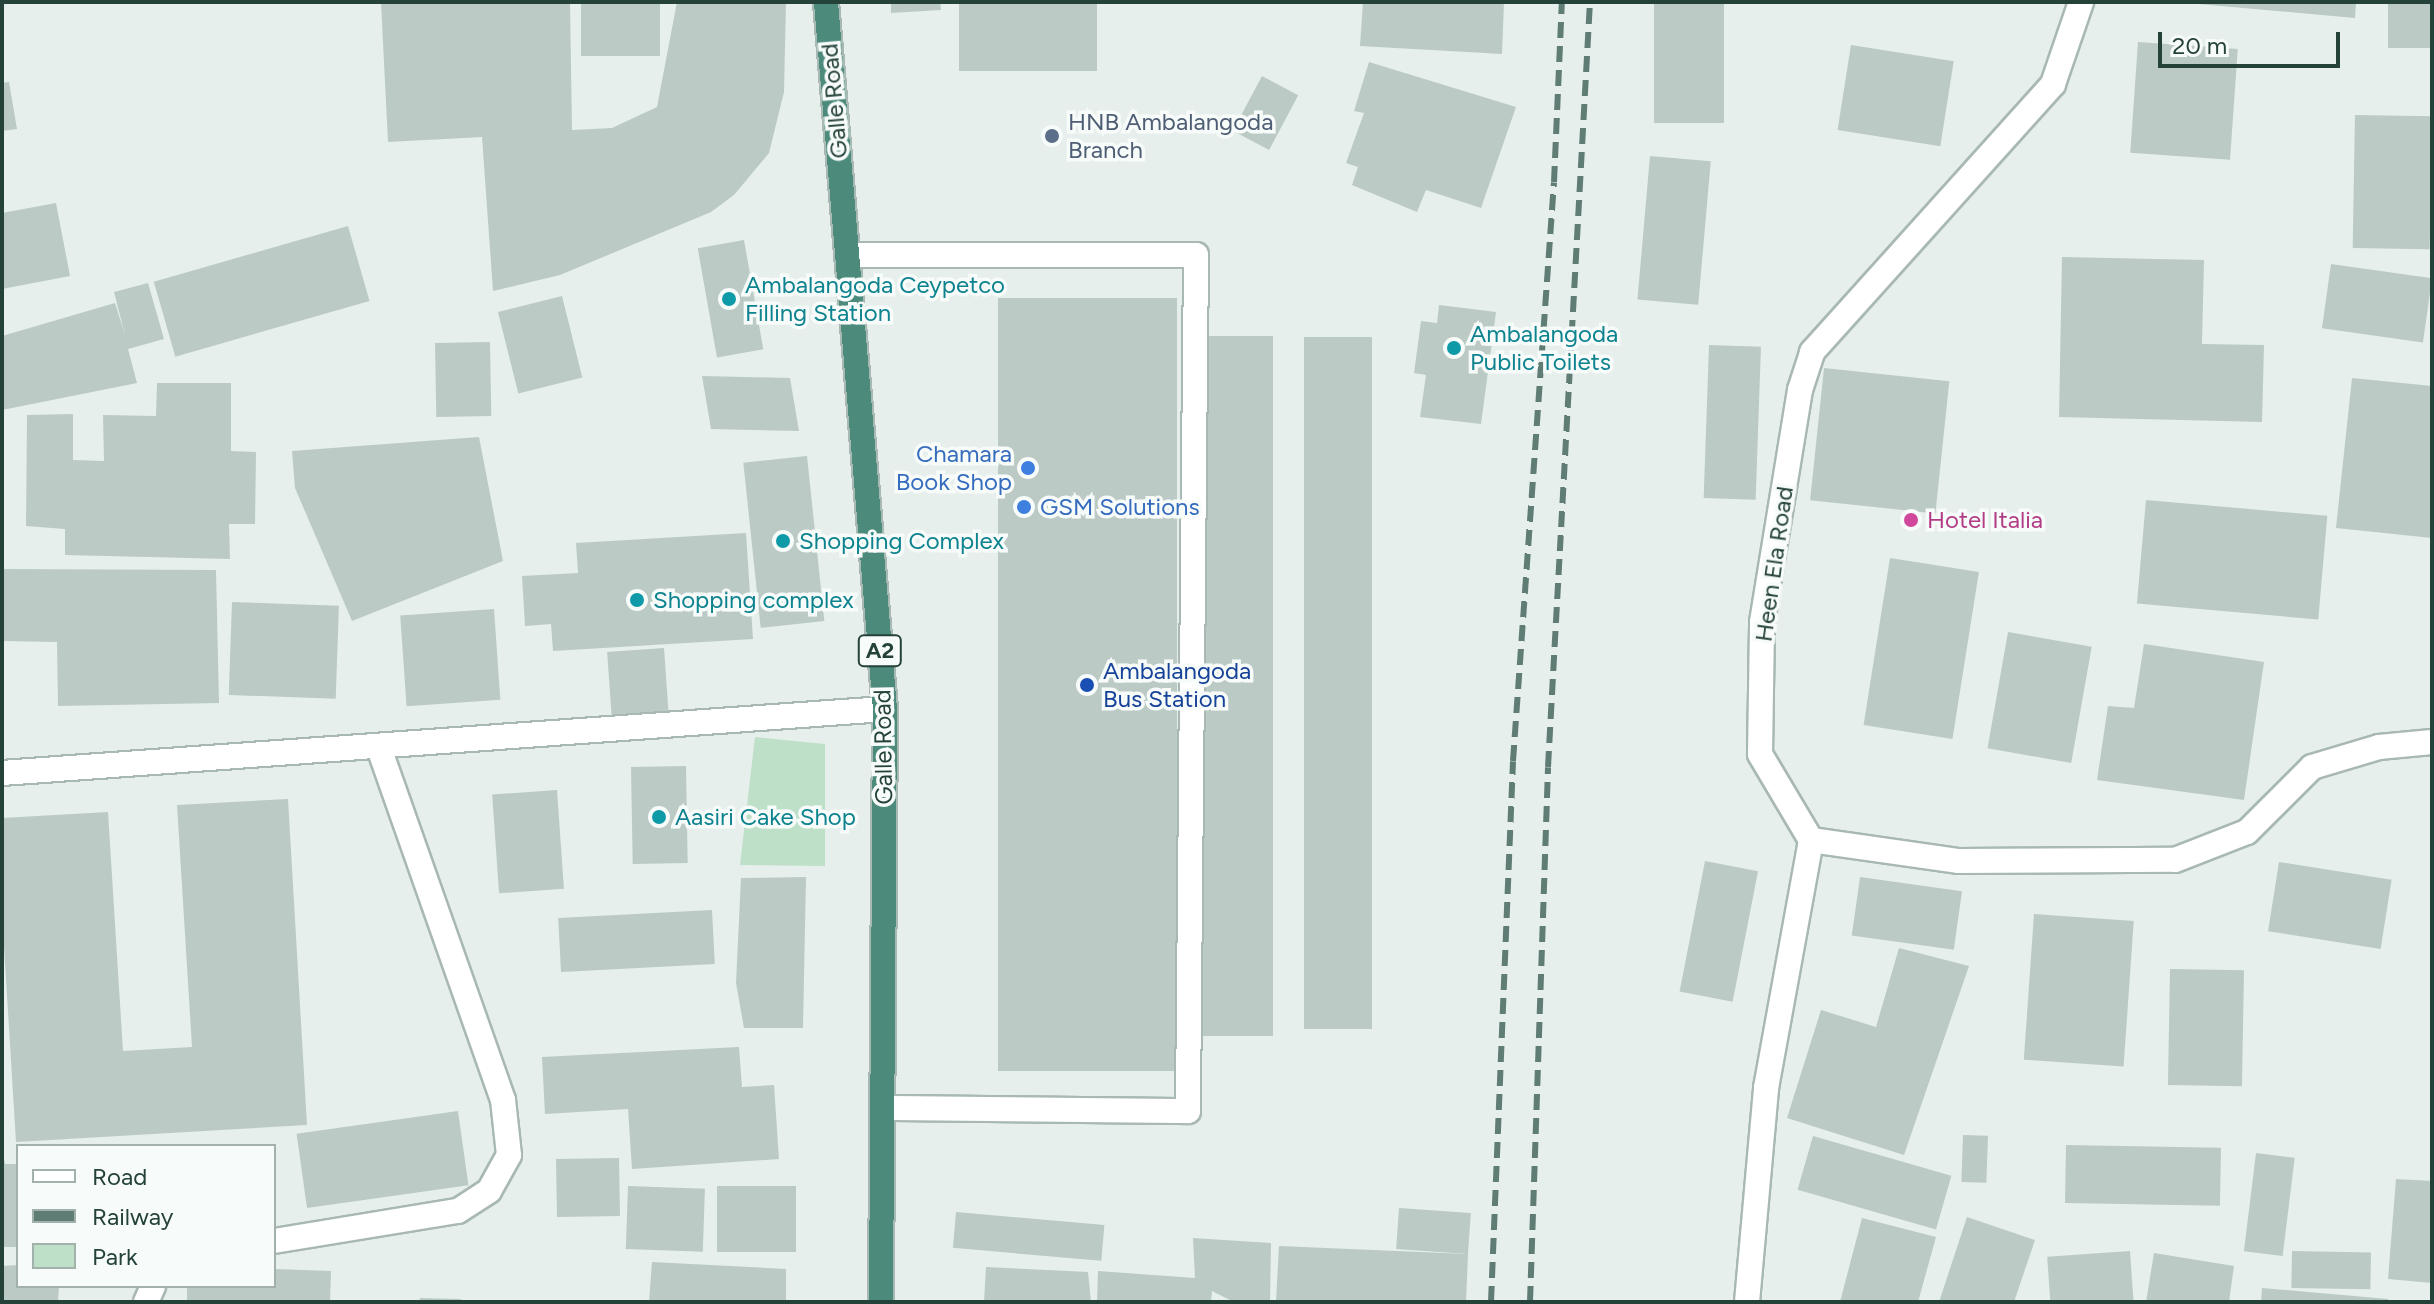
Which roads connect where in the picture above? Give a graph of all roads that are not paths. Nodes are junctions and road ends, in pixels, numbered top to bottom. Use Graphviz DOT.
graph roads {
  1 [pos="826,2"];
  2 [pos="2081,2"];
  3 [pos="847,255"];
  4 [pos="885,709"];
  5 [pos="2432,742"];
  6 [pos="379,748"];
  7 [pos="2,773"];
  8 [pos="1811,840"];
  9 [pos="882,1108"];
  10 [pos="276,1241"];
  11 [pos="881,1302"];
  12 [pos="1747,1302"];
  1 -- 3 [label="highway, Galle Road / A2"];
  2 -- 8 [label="street, Heen Ela Road"];
  3 -- 4 [label="highway, Galle Road / A2"];
  3 -- 9 [label="street"];
  4 -- 6 [label="street"];
  4 -- 9 [label="highway, Galle Road / A2"];
  5 -- 8 [label="street"];
  6 -- 7 [label="street"];
  6 -- 10 [label="street"];
  8 -- 12 [label="street"];
  9 -- 11 [label="highway, Galle Road / A2"];
}
